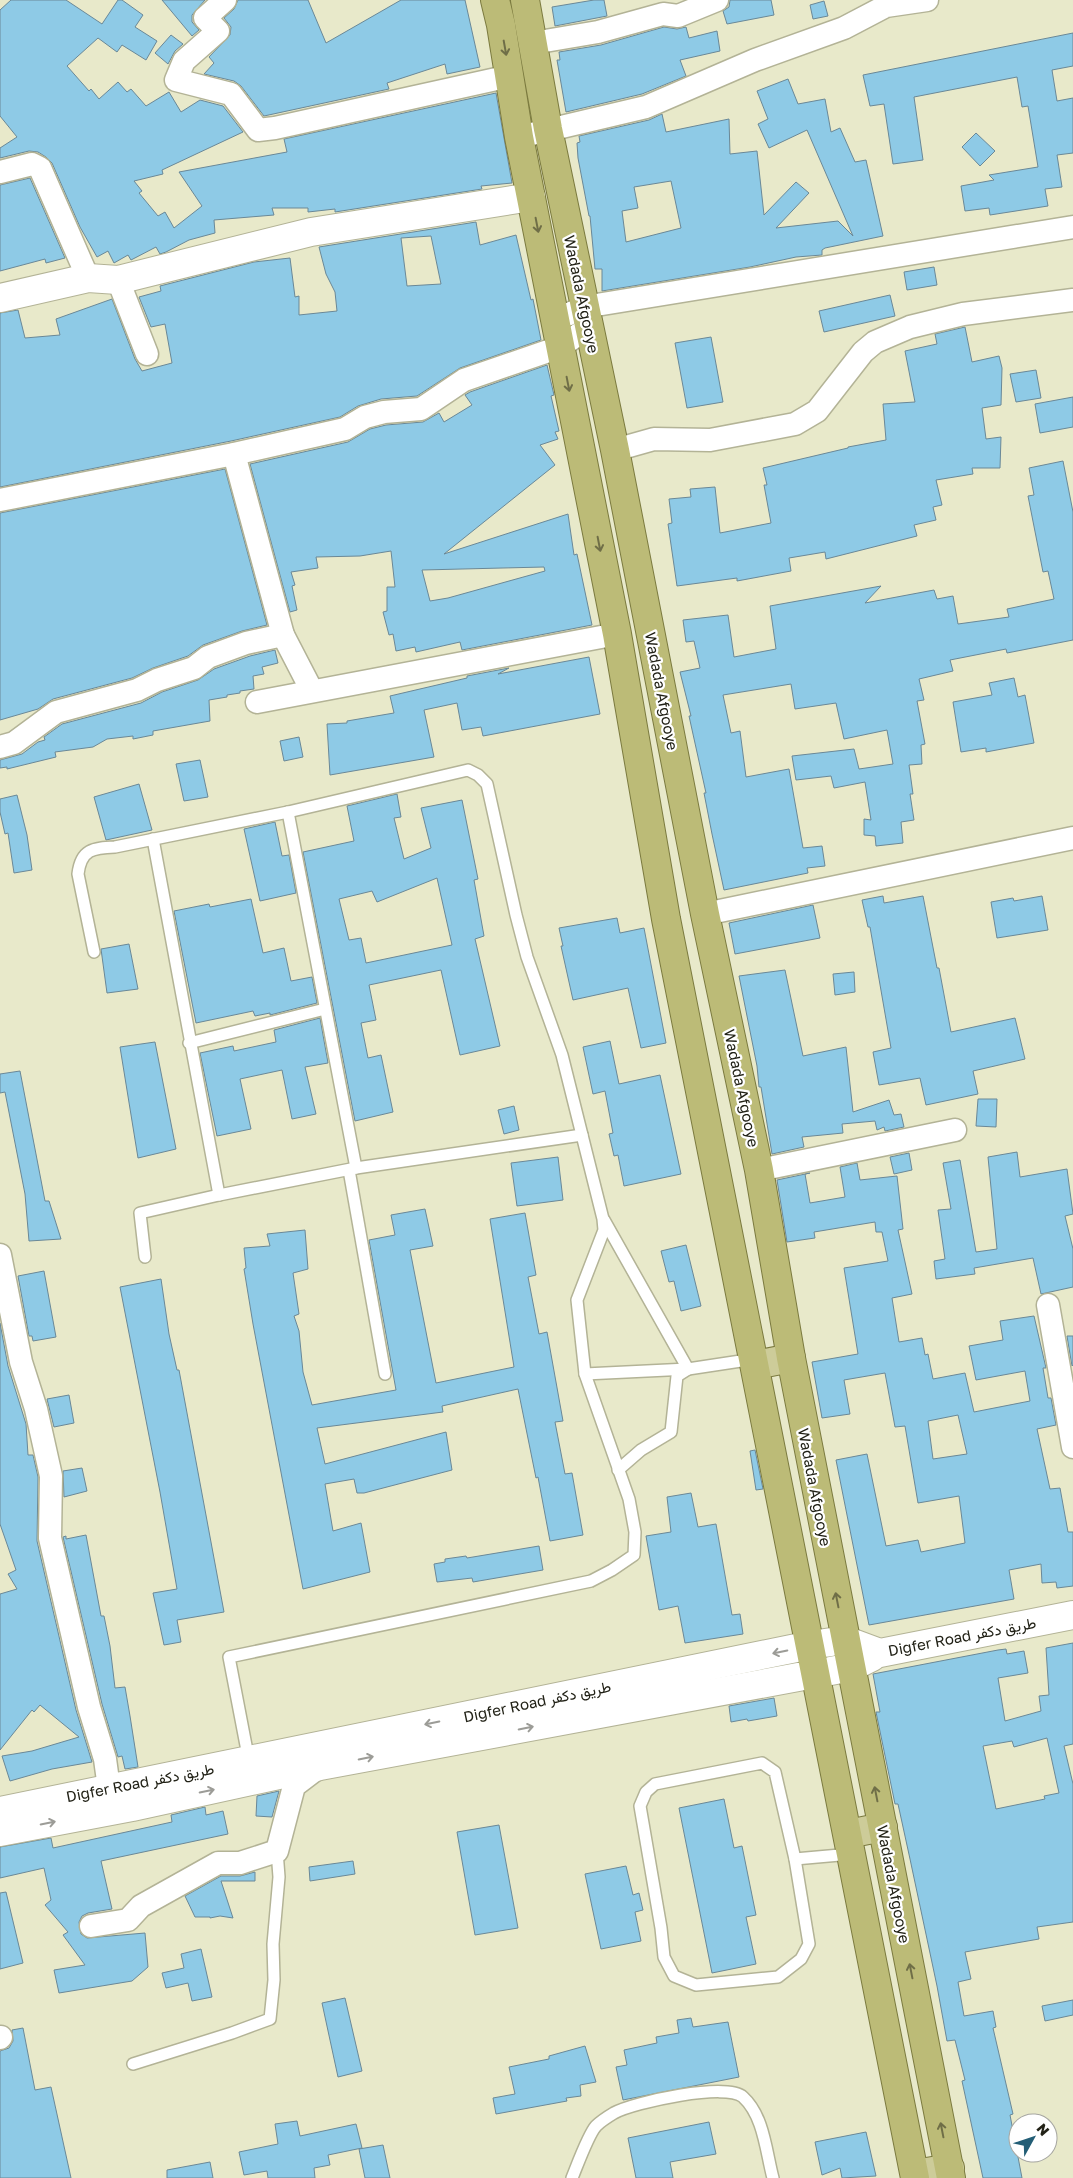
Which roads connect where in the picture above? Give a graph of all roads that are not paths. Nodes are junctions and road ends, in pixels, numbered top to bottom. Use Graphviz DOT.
graph roads {
  1 [pos="225,0"];
  2 [pos="494,0"];
  3 [pos="525,0"];
  4 [pos="717,0"];
  5 [pos="927,0"];
  6 [pos="885,3"];
  7 [pos="534,43"];
  8 [pos="510,76"];
  9 [pos="548,129"];
  10 [pos="519,137"];
  11 [pos="0,172"];
  12 [pos="531,197"];
  13 [pos="1072,234"];
  14 [pos="88,278"];
  15 [pos="118,280"];
  16 [pos="0,298"];
  17 [pos="1073,300"];
  18 [pos="587,317"];
  19 [pos="556,320"];
  20 [pos="560,347"];
  21 [pos="147,354"];
  22 [pos="615,450"];
  23 [pos="234,454"];
  24 [pos="0,500"];
  25 [pos="617,634"];
  26 [pos="283,635"];
  27 [pos="312,691"];
  28 [pos="257,702"];
  29 [pos="0,747"];
  30 [pos="288,812"];
  31 [pos="1073,838"];
  32 [pos="152,839"];
  33 [pos="705,914"];
  34 [pos="94,952"];
  35 [pos="325,1010"];
  36 [pos="189,1043"];
  37 [pos="955,1130"];
  38 [pos="582,1135"];
  39 [pos="353,1169"];
  40 [pos="759,1170"];
  41 [pos="219,1195"];
  42 [pos="604,1219"];
  43 [pos="0,1256"];
  44 [pos="145,1257"];
  45 [pos="1048,1305"];
  46 [pos="790,1358"];
  47 [pos="754,1362"];
  48 [pos="688,1369"];
  49 [pos="385,1374"];
  50 [pos="585,1374"];
  51 [pos="1073,1447"];
  52 [pos="618,1470"];
  53 [pos="1073,1615"];
  54 [pos="845,1640"];
  55 [pos="811,1645"];
  56 [pos="880,1652"];
  57 [pos="852,1667"];
  58 [pos="817,1674"];
  59 [pos="320,1766"];
  60 [pos="252,1770"];
  61 [pos="109,1788"];
  62 [pos="0,1811"];
  63 [pos="883,1827"];
  64 [pos="0,1832"];
  65 [pos="850,1844"];
  66 [pos="278,1851"];
  67 [pos="795,1859"];
  68 [pos="91,1926"];
  69 [pos="133,2064"];
  70 [pos="950,2173"];
  71 [pos="915,2176"];
  72 [pos="572,2178"];
  73 [pos="773,2178"];
  1 -- 8 [label="street"];
  2 -- 8 [label="highway, Wadada Afgooye, one-way"];
  3 -- 7 [label="highway, Wadada Afgooye"];
  4 -- 7 [label="street"];
  5 -- 6 [label="street"];
  6 -- 9 [label="street"];
  7 -- 9 [label="highway, Wadada Afgooye"];
  8 -- 10 [label="highway, Wadada Afgooye"];
  9 -- 10 [label="street"];
  9 -- 18 [label="highway, Wadada Afgooye"];
  10 -- 12 [label="highway, Wadada Afgooye"];
  11 -- 14 [label="street"];
  12 -- 15 [label="street"];
  12 -- 19 [label="highway, Wadada Afgooye, one-way"];
  13 -- 18 [label="street"];
  14 -- 15 [label="street"];
  14 -- 16 [label="street"];
  15 -- 21 [label="street"];
  17 -- 22 [label="street"];
  18 -- 19 [label="street"];
  18 -- 20 [label="street"];
  18 -- 22 [label="highway, Wadada Afgooye"];
  19 -- 20 [label="highway, Wadada Afgooye"];
  20 -- 23 [label="street"];
  20 -- 25 [label="highway, Wadada Afgooye, one-way"];
  22 -- 33 [label="highway, Wadada Afgooye"];
  23 -- 24 [label="street"];
  23 -- 26 [label="street"];
  25 -- 27 [label="street"];
  25 -- 47 [label="highway, Wadada Afgooye"];
  26 -- 27 [label="street"];
  26 -- 29 [label="street"];
  27 -- 28 [label="street"];
  30 -- 32 [label="lane"];
  30 -- 35 [label="lane"];
  30 -- 38 [label="lane"];
  31 -- 33 [label="street"];
  32 -- 34 [label="lane"];
  32 -- 36 [label="lane"];
  33 -- 40 [label="highway, Wadada Afgooye"];
  35 -- 36 [label="lane"];
  35 -- 39 [label="lane"];
  36 -- 41 [label="lane"];
  37 -- 40 [label="street"];
  38 -- 39 [label="lane"];
  38 -- 42 [label="lane"];
  39 -- 41 [label="lane"];
  39 -- 49 [label="lane"];
  40 -- 46 [label="highway, Wadada Afgooye"];
  41 -- 44 [label="lane"];
  42 -- 48 [label="lane"];
  42 -- 50 [label="lane"];
  43 -- 61 [label="street"];
  45 -- 51 [label="street"];
  46 -- 47 [label="main road"];
  54 -- 46 [label="highway, Wadada Afgooye, one-way"];
  47 -- 48 [label="lane"];
  47 -- 55 [label="highway, Wadada Afgooye"];
  48 -- 50 [label="lane"];
  48 -- 52 [label="lane"];
  50 -- 52 [label="lane"];
  52 -- 60 [label="lane"];
  53 -- 56 [label="street, Digfer Road طريق دكفر"];
  54 -- 55 [label="street, Digfer Road طريق دكفر"];
  54 -- 56 [label="street, Digfer Road طريق دكفر"];
  54 -- 57 [label="highway, Wadada Afgooye"];
  55 -- 58 [label="highway, Wadada Afgooye"];
  55 -- 60 [label="street, Digfer Road طريق دكفر, one-way"];
  56 -- 57 [label="street, Digfer Road طريق دكفر"];
  57 -- 58 [label="street, Digfer Road طريق دكفر"];
  63 -- 57 [label="highway, Wadada Afgooye, one-way"];
  59 -- 58 [label="street, Digfer Road طريق دكفر, one-way"];
  58 -- 65 [label="highway, Wadada Afgooye"];
  59 -- 60 [label="street, Digfer Road طريق دكفر"];
  59 -- 66 [label="street"];
  60 -- 61 [label="street, Digfer Road طريق دكفر"];
  64 -- 60 [label="street, Digfer Road طريق دكفر, one-way"];
  61 -- 62 [label="street, Digfer Road طريق دكفر"];
  63 -- 65 [label="main road"];
  70 -- 63 [label="highway, Wadada Afgooye, one-way"];
  65 -- 67 [label="lane"];
  65 -- 71 [label="highway, Wadada Afgooye"];
  66 -- 68 [label="street"];
  66 -- 69 [label="lane"];
  67 -- 67 [label="lane"];
  70 -- 71 [label="main road"];
  72 -- 73 [label="lane"];
}
